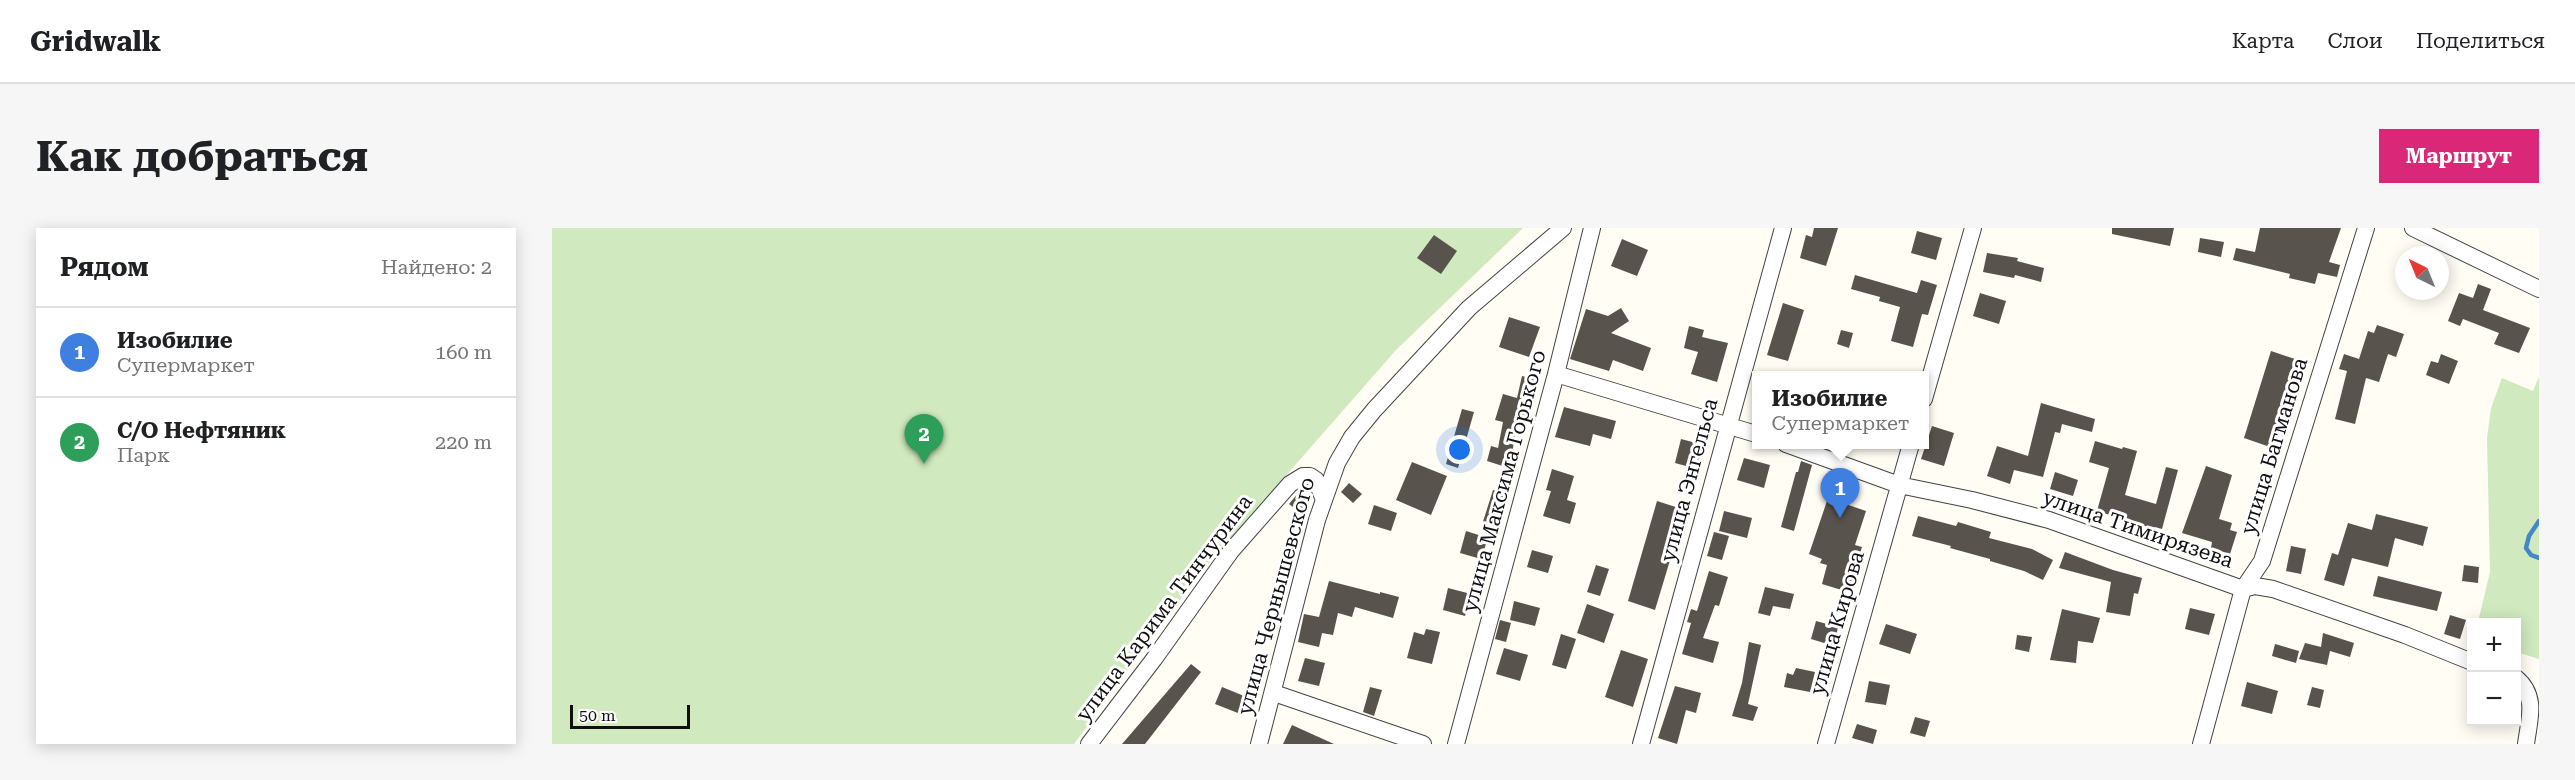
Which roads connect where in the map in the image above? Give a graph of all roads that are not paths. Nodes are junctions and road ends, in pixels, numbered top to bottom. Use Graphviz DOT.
graph roads {
  1 [pos="1563,228"];
  2 [pos="1592,228"];
  3 [pos="1783,228"];
  4 [pos="1973,228"];
  5 [pos="2366,228"];
  6 [pos="2413,228"];
  7 [pos="2539,289"];
  8 [pos="1556,374"];
  9 [pos="1929,382"];
  10 [pos="1728,423"];
  11 [pos="1752,432"];
  12 [pos="1800,449"];
  13 [pos="1910,449"];
  14 [pos="1899,485"];
  15 [pos="1324,500"];
  16 [pos="2243,589"];
  17 [pos="2467,660"];
  18 [pos="2521,682"];
  19 [pos="1274,693"];
  20 [pos="1089,744"];
  21 [pos="1259,744"];
  22 [pos="1423,744"];
  23 [pos="1456,744"];
  24 [pos="1641,744"];
  25 [pos="1826,744"];
  26 [pos="2201,744"];
  27 [pos="2526,744"];
  1 -- 15 [label="street, улица Чернышевского"];
  2 -- 8 [label="street, улица Максима Горького"];
  3 -- 10 [label="street, улица Энгельса"];
  4 -- 9 [label="street"];
  5 -- 16 [label="street, улица Багманова"];
  6 -- 7 [label="street"];
  8 -- 10 [label="street"];
  8 -- 23 [label="street, улица Максима Горького"];
  10 -- 11 [label="street"];
  10 -- 24 [label="street, улица Энгельса"];
  12 -- 14 [label="street, улица Тимирязева"];
  13 -- 14 [label="street, улица Кирова"];
  14 -- 16 [label="street, улица Тимирязева"];
  14 -- 25 [label="street, улица Кирова"];
  15 -- 19 [label="street, улица Чернышевского"];
  15 -- 20 [label="street, улица Карима Тинчурина"];
  16 -- 17 [label="street, улица Тимирязева"];
  16 -- 26 [label="street, улица Багманова"];
  18 -- 27 [label="street"];
  19 -- 21 [label="street, улица Чернышевского"];
  19 -- 22 [label="street"];
}
